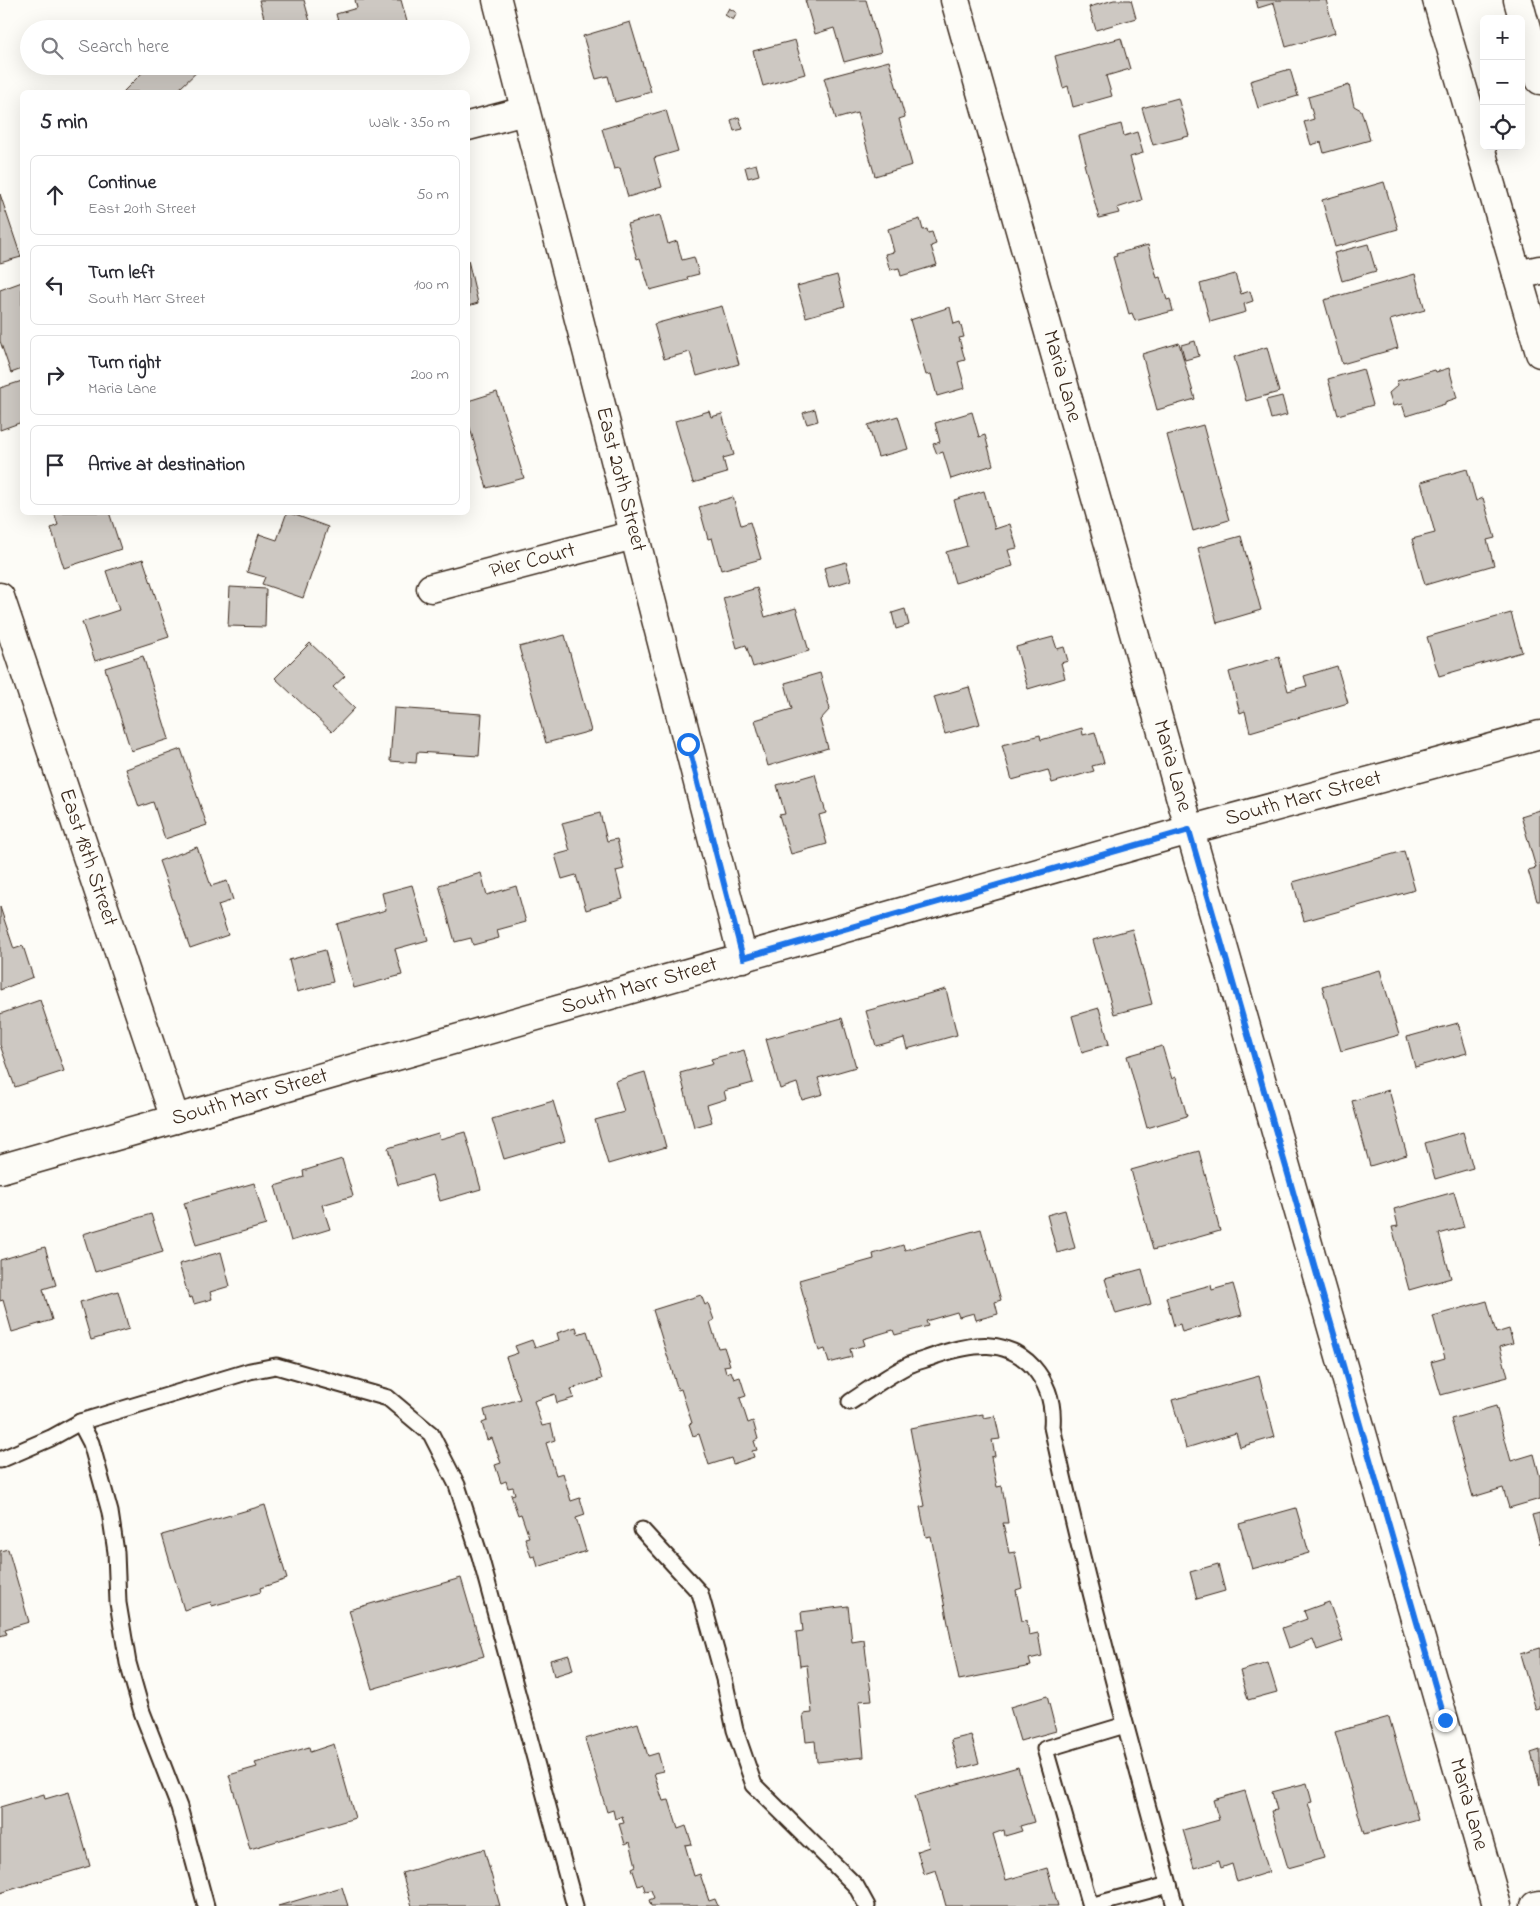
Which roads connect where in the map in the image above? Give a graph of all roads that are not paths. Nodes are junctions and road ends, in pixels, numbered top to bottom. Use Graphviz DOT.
graph roads {
  1 [pos="497,0"];
  2 [pos="955,0"];
  3 [pos="1437,0"];
  4 [pos="1518,0"];
  5 [pos="1540,80"];
  6 [pos="525,111"];
  7 [pos="470,125"];
  8 [pos="1529,272"];
  9 [pos="1540,353"];
  10 [pos="634,535"];
  11 [pos="431,588"];
  12 [pos="0,596"];
  13 [pos="1540,735"];
  14 [pos="1189,830"];
  15 [pos="743,958"];
  16 [pos="175,1119"];
  17 [pos="0,1169"];
  18 [pos="850,1402"];
  19 [pos="80,1422"];
  20 [pos="0,1460"];
  21 [pos="642,1530"];
  22 [pos="1125,1725"];
  23 [pos="1169,1886"];
  24 [pos="1540,1905"];
  25 [pos="206,1906"];
  26 [pos="575,1906"];
  27 [pos="867,1906"];
  28 [pos="1175,1906"];
  29 [pos="1497,1906"];
  30 [pos="1535,1906"];
  1 -- 6 [label="street, East 20th Street"];
  2 -- 14 [label="street, Maria Lane"];
  3 -- 8 [label="street"];
  4 -- 5 [label="street"];
  6 -- 7 [label="street"];
  6 -- 10 [label="street, East 20th Street"];
  8 -- 9 [label="street"];
  10 -- 11 [label="street, Pier Court"];
  10 -- 15 [label="street, East 20th Street"];
  12 -- 16 [label="street, East 18th Street"];
  13 -- 14 [label="street, South Marr Street"];
  14 -- 15 [label="street, South Marr Street"];
  14 -- 29 [label="street, Maria Lane"];
  15 -- 16 [label="street, South Marr Street"];
  16 -- 17 [label="street, South Marr Street"];
  18 -- 22 [label="lane"];
  19 -- 20 [label="lane"];
  19 -- 25 [label="lane"];
  19 -- 26 [label="lane"];
  21 -- 27 [label="lane"];
  22 -- 23 [label="lane"];
  22 -- 23 [label="lane"];
  23 -- 28 [label="lane"];
  24 -- 30 [label="street"];
}
